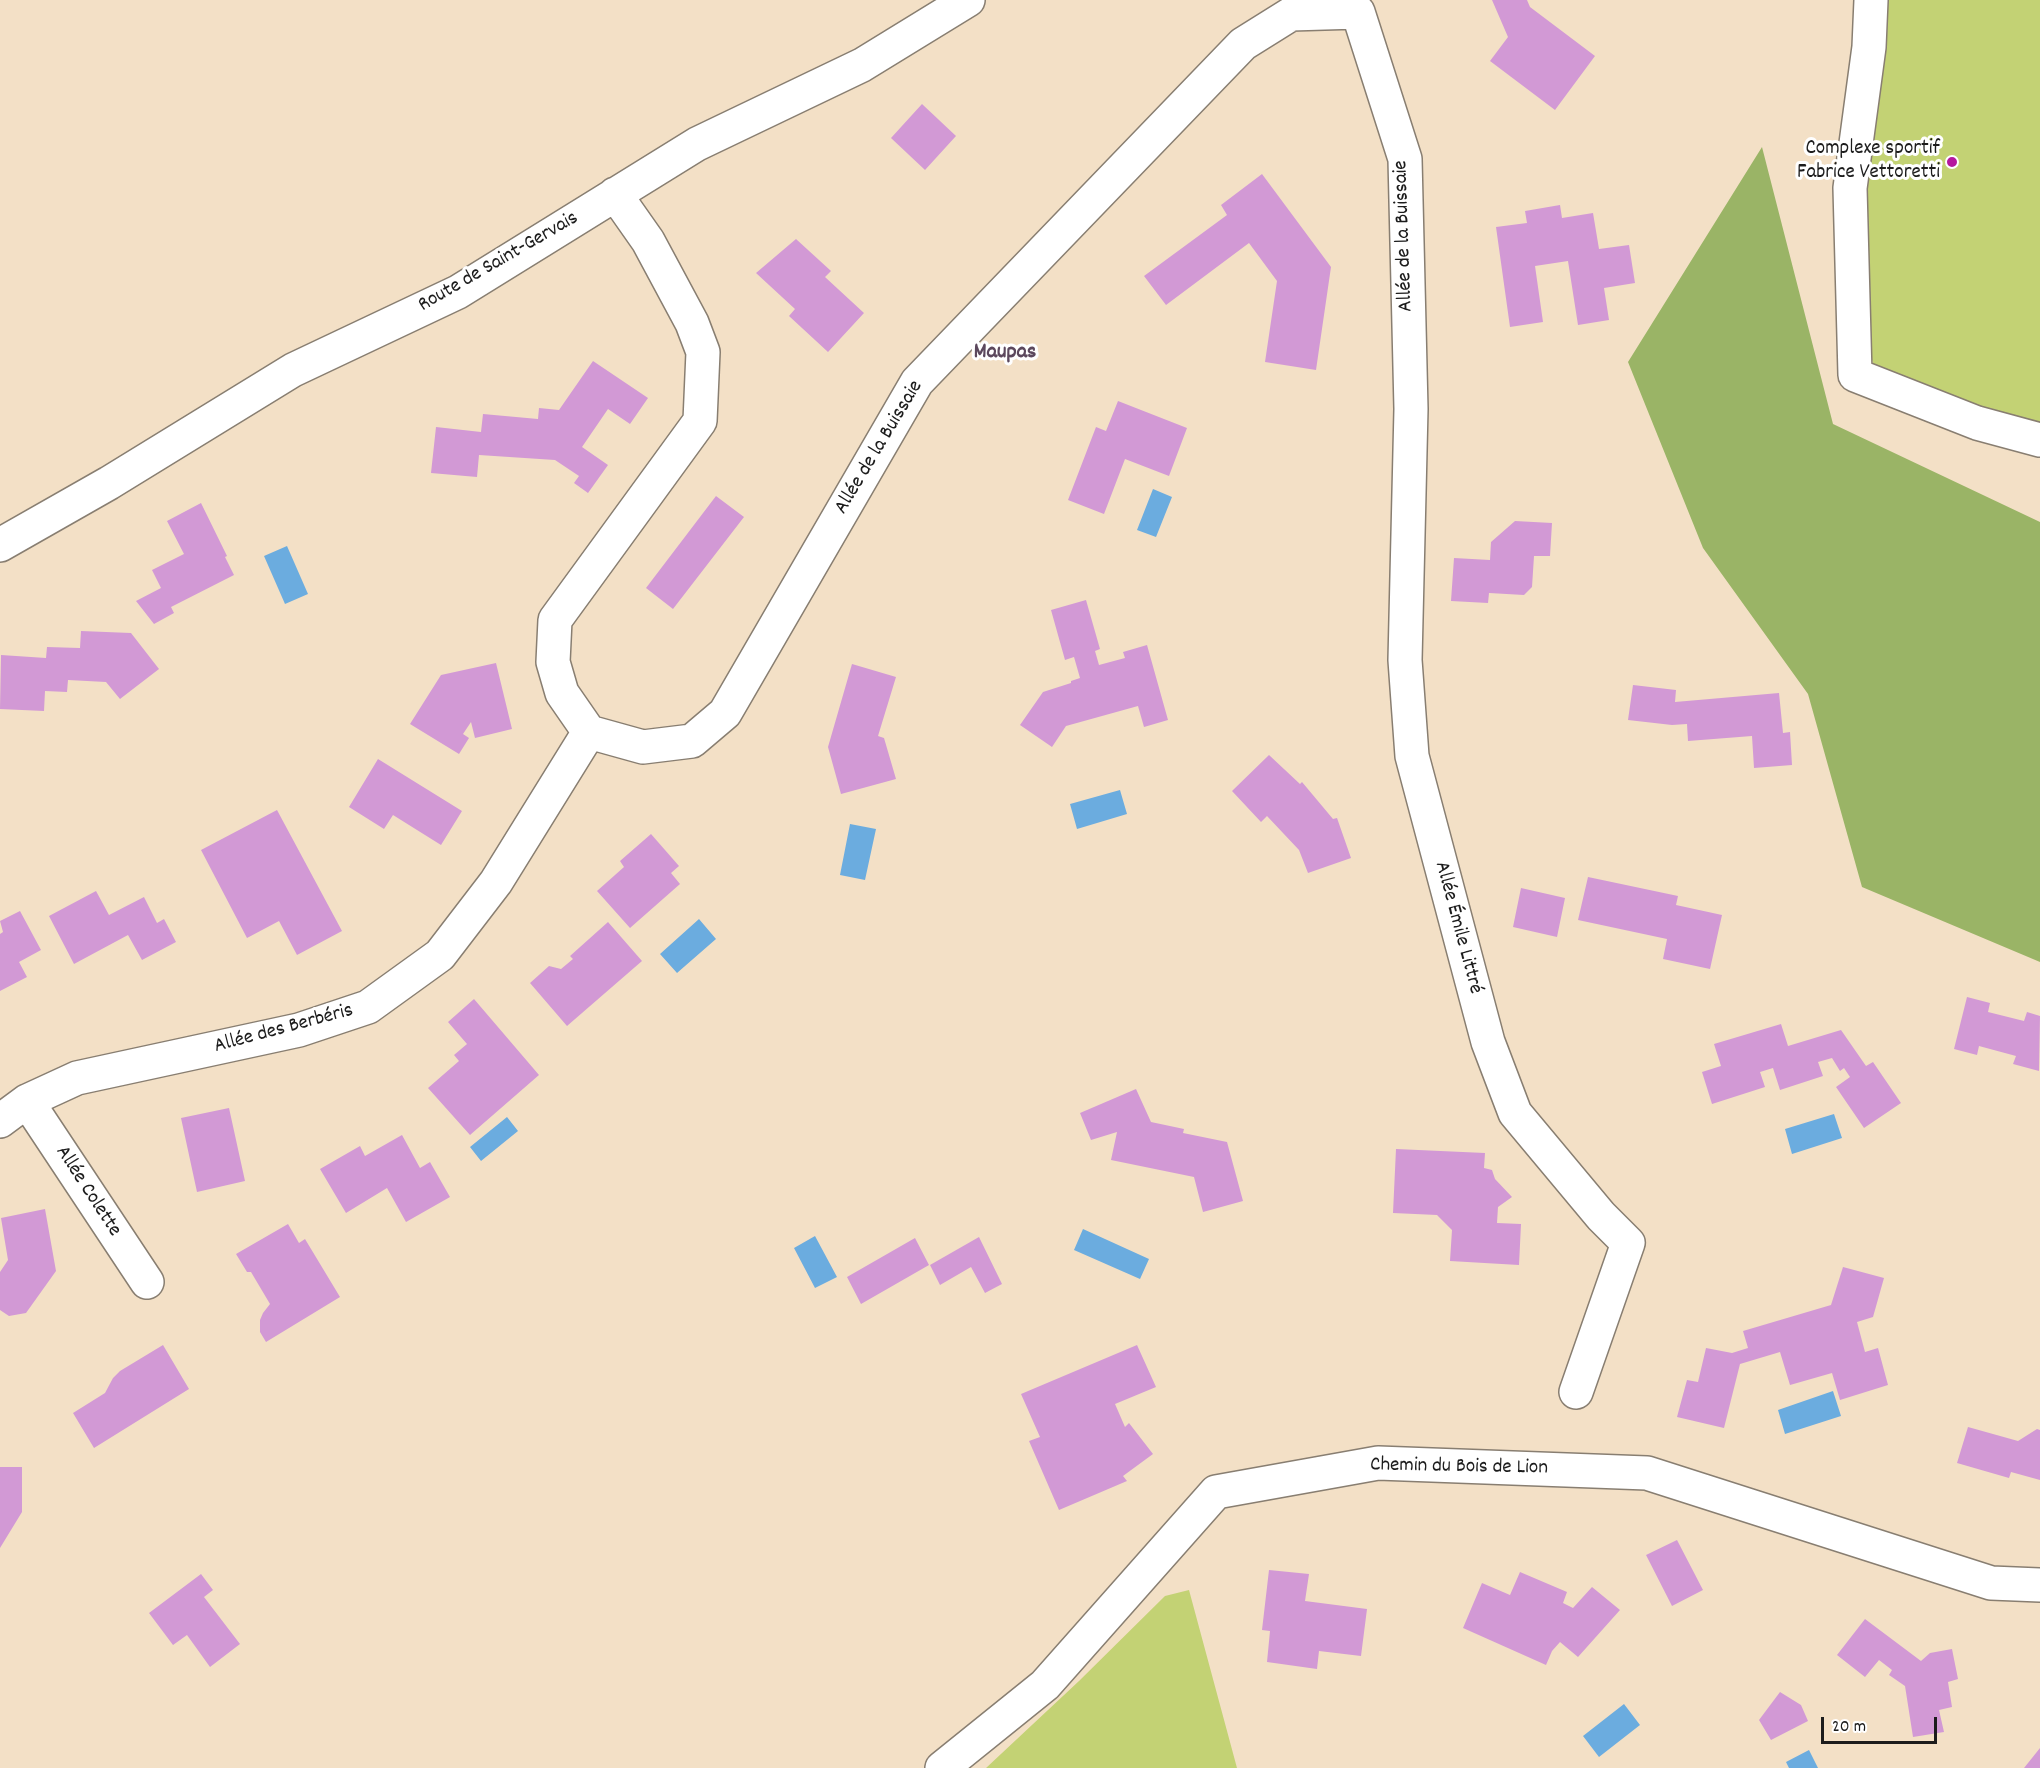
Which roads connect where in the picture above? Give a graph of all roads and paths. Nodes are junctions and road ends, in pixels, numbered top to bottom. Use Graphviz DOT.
graph roads {
  1 [pos="968,0"];
  2 [pos="1871,0"];
  3 [pos="615,194"];
  4 [pos="1411,409"];
  5 [pos="2040,440"];
  6 [pos="0,545"];
  7 [pos="589,732"];
  8 [pos="27,1101"];
  9 [pos="0,1121"];
  10 [pos="147,1282"];
  11 [pos="1576,1392"];
  12 [pos="2040,1585"];
  13 [pos="942,1768"];
  1 -- 3 [label="street, Route de Saint-Gervais"];
  2 -- 5 [label="street"];
  3 -- 6 [label="street, Route de Saint-Gervais"];
  3 -- 7 [label="street"];
  4 -- 7 [label="street, Allée de la Buissaie"];
  4 -- 11 [label="street, Allée Émile Littré"];
  7 -- 8 [label="street, Allée des Berbéris"];
  8 -- 9 [label="street, Allée des Berbéris"];
  8 -- 10 [label="street, Allée Colette"];
  12 -- 13 [label="street, Chemin du Bois de Lion"];
}
